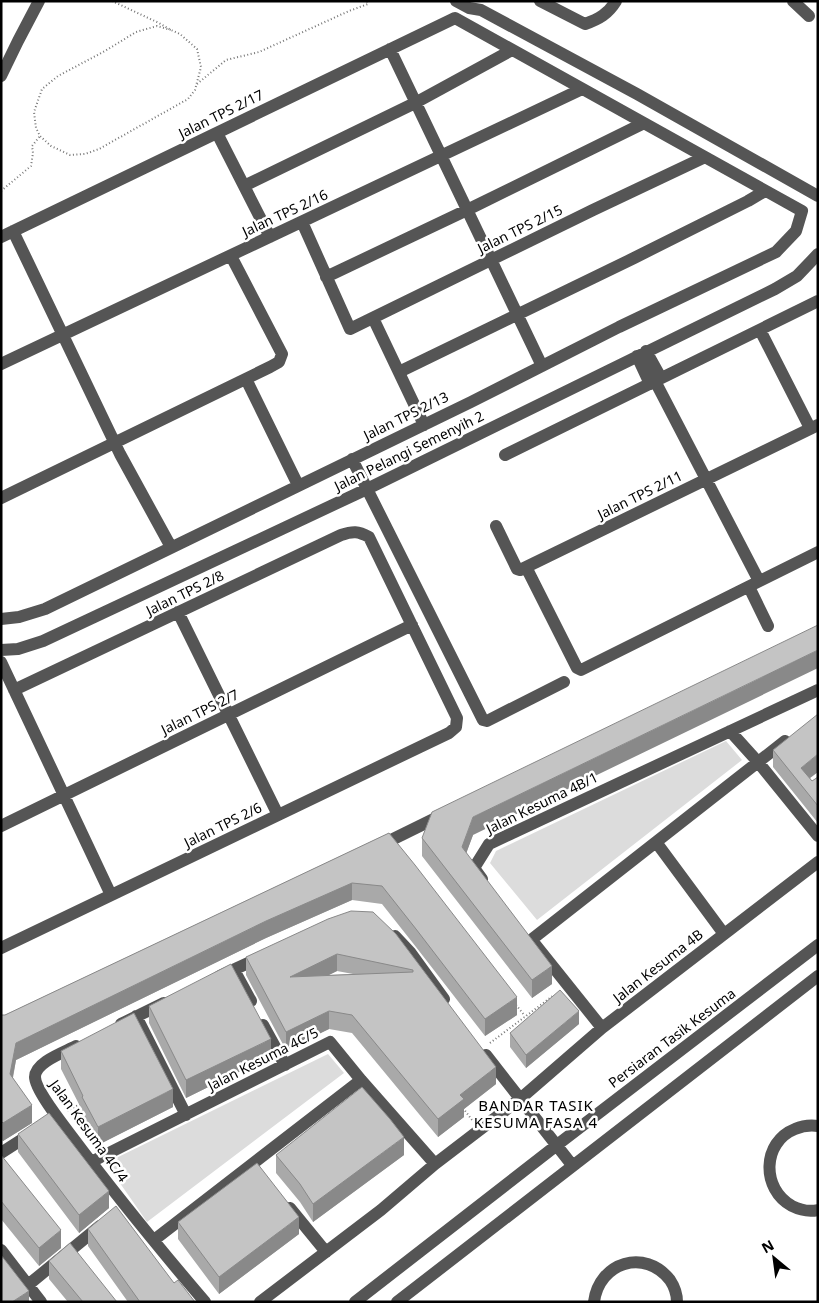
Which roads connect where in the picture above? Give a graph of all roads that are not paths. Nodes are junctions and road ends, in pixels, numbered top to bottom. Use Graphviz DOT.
graph roads {
  1 [pos="39,1"];
  2 [pos="456,1"];
  3 [pos="540,1"];
  4 [pos="616,1"];
  5 [pos="793,1"];
  6 [pos="475,5"];
  7 [pos="809,16"];
  8 [pos="390,50"];
  9 [pos="512,50"];
  10 [pos="1,76"];
  11 [pos="582,89"];
  12 [pos="416,103"];
  13 [pos="644,123"];
  14 [pos="217,133"];
  15 [pos="441,156"];
  16 [pos="705,157"];
  17 [pos="244,186"];
  18 [pos="765,191"];
  19 [pos="818,196"];
  20 [pos="467,210"];
  21 [pos="302,222"];
  22 [pos="7,234"];
  23 [pos="270,237"];
  24 [pos="818,254"];
  25 [pos="231,256"];
  26 [pos="491,260"];
  27 [pos="326,277"];
  28 [pos="818,302"];
  29 [pos="517,314"];
  30 [pos="373,318"];
  31 [pos="760,330"];
  32 [pos="63,335"];
  33 [pos="641,354"];
  34 [pos="1,364"];
  35 [pos="542,366"];
  36 [pos="399,372"];
  37 [pos="246,379"];
  38 [pos="655,381"];
  39 [pos="424,425"];
  40 [pos="814,427"];
  41 [pos="114,442"];
  42 [pos="505,455"];
  43 [pos="352,459"];
  44 [pos="706,479"];
  45 [pos="298,486"];
  46 [pos="367,489"];
  47 [pos="1,498"];
  48 [pos="496,526"];
  49 [pos="171,547"];
  50 [pos="818,552"];
  51 [pos="526,567"];
  52 [pos="754,584"];
  53 [pos="178,612"];
  54 [pos="1,619"];
  55 [pos="412,625"];
  56 [pos="768,626"];
  57 [pos="1,650"];
  58 [pos="1,662"];
  59 [pos="564,682"];
  60 [pos="14,690"];
  61 [pos="818,690"];
  62 [pos="228,715"];
  63 [pos="730,731"];
  64 [pos="795,733"];
  65 [pos="758,762"];
  66 [pos="64,795"];
  67 [pos="452,811"];
  68 [pos="278,815"];
  69 [pos="1,826"];
  70 [pos="818,836"];
  71 [pos="656,842"];
  72 [pos="372,850"];
  73 [pos="818,862"];
  74 [pos="491,890"];
  75 [pos="111,895"];
  76 [pos="385,925"];
  77 [pos="724,934"];
  78 [pos="818,945"];
  79 [pos="1,948"];
  80 [pos="269,953"];
  81 [pos="234,970"];
  82 [pos="818,976"];
  83 [pos="208,982"];
  84 [pos="172,999"];
  85 [pos="453,1010"];
  86 [pos="136,1016"];
  87 [pos="602,1028"];
  88 [pos="111,1029"];
  89 [pos="86,1041"];
  90 [pos="482,1048"];
  91 [pos="284,1065"];
  92 [pos="361,1080"];
  93 [pos="520,1098"];
  94 [pos="186,1115"];
  95 [pos="49,1121"];
  96 [pos="818,1126"];
  97 [pos="556,1145"];
  98 [pos="1,1153"];
  99 [pos="91,1162"];
  100 [pos="436,1164"];
  101 [pos="572,1165"];
  102 [pos="283,1200"];
  103 [pos="818,1210"];
  104 [pos="118,1211"];
  105 [pos="154,1240"];
  106 [pos="1,1250"];
  107 [pos="326,1252"];
  108 [pos="28,1285"];
  109 [pos="41,1302"];
  110 [pos="204,1302"];
  111 [pos="260,1302"];
  112 [pos="355,1302"];
  113 [pos="397,1302"];
  114 [pos="594,1302"];
  115 [pos="677,1302"];
  1 -- 10 [label="street"];
  2 -- 6 [label="street"];
  3 -- 4 [label="street"];
  5 -- 7 [label="street"];
  6 -- 19 [label="street"];
  8 -- 9 [label="street, Jalan TPS 2/17"];
  8 -- 12 [label="street"];
  8 -- 14 [label="street, Jalan TPS 2/17"];
  9 -- 11 [label="street"];
  9 -- 12 [label="street"];
  11 -- 13 [label="street"];
  11 -- 15 [label="street, Jalan TPS 2/16"];
  12 -- 15 [label="street"];
  12 -- 17 [label="street"];
  13 -- 16 [label="street"];
  13 -- 20 [label="street"];
  14 -- 17 [label="street"];
  14 -- 22 [label="street, Jalan TPS 2/17"];
  15 -- 20 [label="street"];
  15 -- 21 [label="street, Jalan TPS 2/16"];
  16 -- 18 [label="street"];
  16 -- 26 [label="street, Jalan TPS 2/15"];
  17 -- 23 [label="street"];
  18 -- 29 [label="street"];
  18 -- 35 [label="street, Jalan TPS 2/13"];
  20 -- 26 [label="street"];
  20 -- 27 [label="street"];
  21 -- 23 [label="street, Jalan TPS 2/16"];
  21 -- 27 [label="street"];
  22 -- 32 [label="street"];
  23 -- 25 [label="street, Jalan TPS 2/16"];
  24 -- 33 [label="street, Jalan Pelangi Semenyih 2"];
  25 -- 32 [label="street, Jalan TPS 2/16"];
  25 -- 37 [label="street"];
  26 -- 29 [label="street"];
  26 -- 30 [label="street, Jalan TPS 2/15"];
  27 -- 30 [label="street, Jalan TPS 2/15"];
  28 -- 31 [label="street"];
  29 -- 35 [label="street"];
  29 -- 36 [label="street"];
  30 -- 36 [label="street"];
  31 -- 38 [label="street"];
  31 -- 40 [label="street"];
  32 -- 34 [label="street, Jalan TPS 2/16"];
  32 -- 41 [label="street"];
  33 -- 38 [label="street"];
  33 -- 46 [label="street, Jalan Pelangi Semenyih 2"];
  35 -- 39 [label="street, Jalan TPS 2/13"];
  36 -- 39 [label="street"];
  37 -- 41 [label="street"];
  37 -- 45 [label="street"];
  38 -- 42 [label="street"];
  38 -- 44 [label="street"];
  39 -- 43 [label="street, Jalan TPS 2/13"];
  40 -- 44 [label="street, Jalan TPS 2/11"];
  41 -- 47 [label="street"];
  41 -- 49 [label="street"];
  43 -- 45 [label="street, Jalan TPS 2/13"];
  43 -- 46 [label="street"];
  44 -- 51 [label="street, Jalan TPS 2/11"];
  44 -- 52 [label="street"];
  45 -- 49 [label="street, Jalan TPS 2/13"];
  46 -- 57 [label="street, Jalan Pelangi Semenyih 2"];
  46 -- 59 [label="street"];
  48 -- 51 [label="street"];
  49 -- 54 [label="street, Jalan TPS 2/13"];
  50 -- 52 [label="street"];
  51 -- 52 [label="street"];
  52 -- 56 [label="street"];
  53 -- 55 [label="street, Jalan TPS 2/8"];
  53 -- 60 [label="street, Jalan TPS 2/8"];
  53 -- 62 [label="street"];
  55 -- 62 [label="street, Jalan TPS 2/7"];
  55 -- 68 [label="street, Jalan TPS 2/6"];
  58 -- 60 [label="street"];
  60 -- 66 [label="street"];
  61 -- 63 [label="street, Jalan Kesuma 4B/1"];
  62 -- 66 [label="street, Jalan TPS 2/7"];
  62 -- 68 [label="street"];
  63 -- 65 [label="street"];
  63 -- 74 [label="street, Jalan Kesuma 4B/1"];
  64 -- 65 [label="street"];
  65 -- 70 [label="street"];
  65 -- 71 [label="street"];
  66 -- 69 [label="street, Jalan TPS 2/7"];
  66 -- 75 [label="street"];
  67 -- 72 [label="street"];
  68 -- 75 [label="street, Jalan TPS 2/6"];
  71 -- 77 [label="street"];
  71 -- 87 [label="street"];
  73 -- 77 [label="street, Jalan Kesuma 4B"];
  75 -- 79 [label="street, Jalan TPS 2/6"];
  76 -- 85 [label="street"];
  77 -- 87 [label="street, Jalan Kesuma 4B"];
  78 -- 97 [label="street, Persiaran Tasik Kesuma"];
  80 -- 81 [label="street"];
  81 -- 83 [label="street"];
  81 -- 91 [label="street"];
  82 -- 101 [label="street"];
  84 -- 86 [label="street"];
  86 -- 88 [label="street"];
  86 -- 94 [label="street"];
  87 -- 93 [label="street, Jalan Kesuma 4B"];
  89 -- 95 [label="street, Jalan Kesuma 4C/4"];
  90 -- 93 [label="street"];
  91 -- 92 [label="street, Jalan Kesuma 4C/5"];
  91 -- 94 [label="street, Jalan Kesuma 4C/5"];
  92 -- 100 [label="street, Jalan Kesuma 4C/5"];
  92 -- 105 [label="street"];
  93 -- 97 [label="street"];
  93 -- 100 [label="street, Jalan Kesuma 4B"];
  94 -- 99 [label="street, Jalan Kesuma 4C/5"];
  95 -- 98 [label="street"];
  95 -- 99 [label="street, Jalan Kesuma 4C/4"];
  96 -- 103 [label="street"];
  97 -- 101 [label="street"];
  97 -- 112 [label="street, Persiaran Tasik Kesuma"];
  99 -- 104 [label="street, Jalan Kesuma 4C/4"];
  100 -- 107 [label="street, Jalan Kesuma 4B"];
  101 -- 113 [label="street"];
  102 -- 107 [label="street"];
  104 -- 105 [label="street, Jalan Kesuma 4C/4"];
  104 -- 108 [label="street"];
  105 -- 110 [label="street, Jalan Kesuma 4C/4"];
  106 -- 108 [label="street"];
  107 -- 111 [label="street, Jalan Kesuma 4B"];
  108 -- 109 [label="street"];
  114 -- 115 [label="street"];
}
